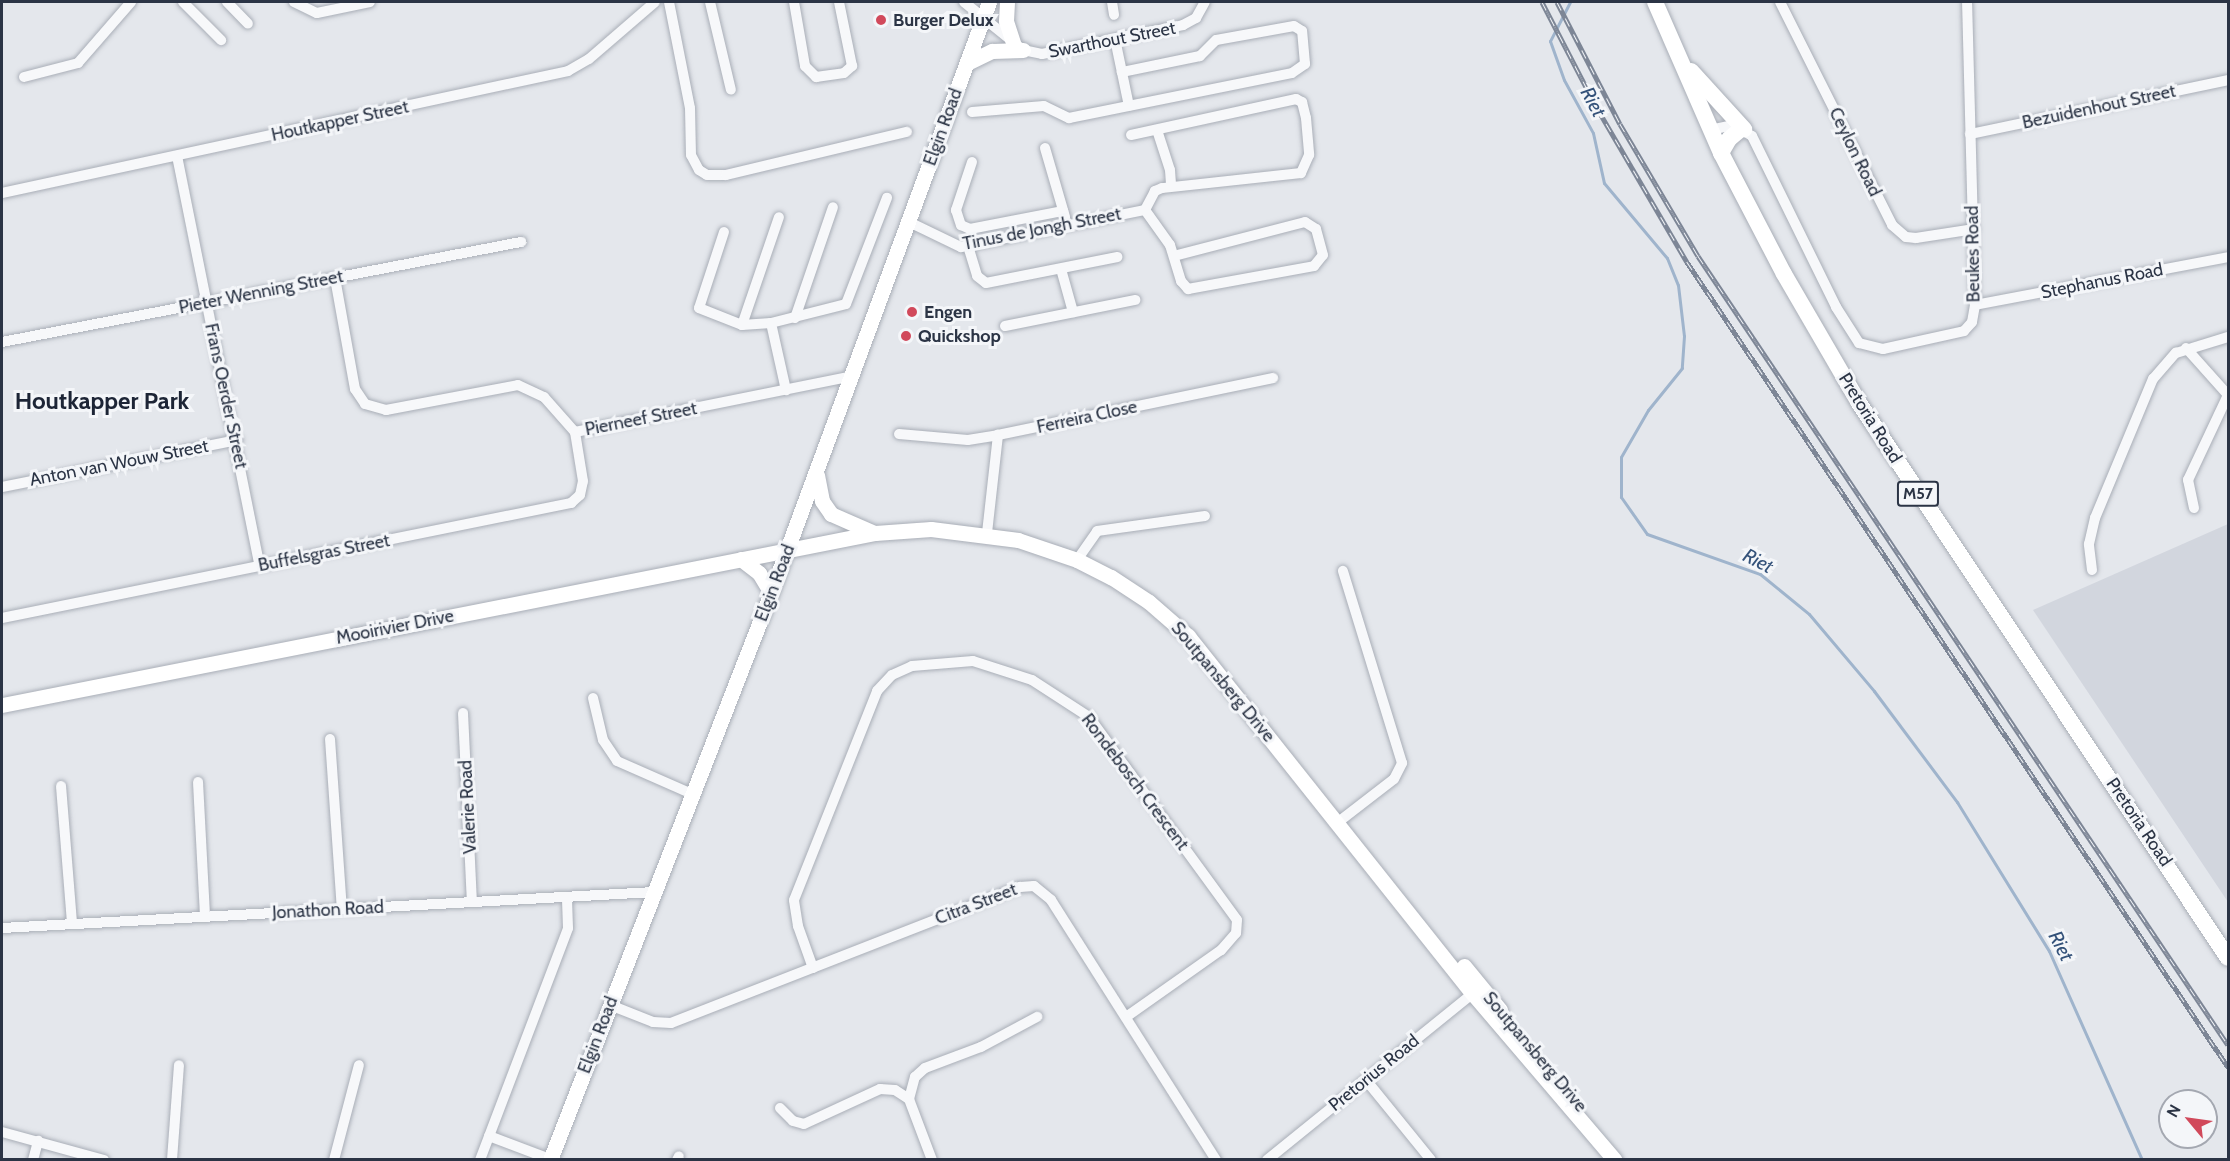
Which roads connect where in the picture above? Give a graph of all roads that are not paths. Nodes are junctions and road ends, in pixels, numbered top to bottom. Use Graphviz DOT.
graph roads {
  1 [pos="131,2"];
  2 [pos="183,2"];
  3 [pos="227,2"];
  4 [pos="294,2"];
  5 [pos="370,2"];
  6 [pos="655,2"];
  7 [pos="669,2"];
  8 [pos="711,2"];
  9 [pos="794,2"];
  10 [pos="839,2"];
  11 [pos="964,2"];
  12 [pos="989,2"];
  13 [pos="1006,2"];
  14 [pos="1112,2"];
  15 [pos="1205,2"];
  16 [pos="1654,2"];
  17 [pos="1780,2"];
  18 [pos="1967,2"];
  19 [pos="1114,15"];
  20 [pos="982,19"];
  21 [pos="248,24"];
  22 [pos="1115,39"];
  23 [pos="221,40"];
  24 [pos="1018,46"];
  25 [pos="1679,57"];
  26 [pos="967,63"];
  27 [pos="1122,72"];
  28 [pos="24,77"];
  29 [pos="2229,80"];
  30 [pos="731,90"];
  31 [pos="1129,106"];
  32 [pos="972,112"];
  33 [pos="1743,129"];
  34 [pos="1157,130"];
  35 [pos="1710,130"];
  36 [pos="907,132"];
  37 [pos="1970,134"];
  38 [pos="1131,135"];
  39 [pos="1045,147"];
  40 [pos="1721,153"];
  41 [pos="177,156"];
  42 [pos="972,162"];
  43 [pos="1171,186"];
  44 [pos="2,194"];
  45 [pos="887,198"];
  46 [pos="833,207"];
  47 [pos="1145,210"];
  48 [pos="1063,211"];
  49 [pos="779,217"];
  50 [pos="909,222"];
  51 [pos="1067,226"];
  52 [pos="1974,229"];
  53 [pos="724,232"];
  54 [pos="521,242"];
  55 [pos="968,246"];
  56 [pos="1174,256"];
  57 [pos="2229,256"];
  58 [pos="1117,257"];
  59 [pos="1061,269"];
  60 [pos="335,278"];
  61 [pos="1135,300"];
  62 [pos="205,302"];
  63 [pos="1974,305"];
  64 [pos="1073,312"];
  65 [pos="795,318"];
  66 [pos="771,323"];
  67 [pos="742,325"];
  68 [pos="1005,326"];
  69 [pos="2229,337"];
  70 [pos="2,342"];
  71 [pos="2186,348"];
  72 [pos="852,376"];
  73 [pos="1273,378"];
  74 [pos="786,390"];
  75 [pos="2228,395"];
  76 [pos="575,432"];
  77 [pos="899,435"];
  78 [pos="998,435"];
  79 [pos="237,440"];
  80 [pos="817,472"];
  81 [pos="2,487"];
  82 [pos="2194,508"];
  83 [pos="1205,516"];
  84 [pos="875,533"];
  85 [pos="987,533"];
  86 [pos="788,549"];
  87 [pos="741,559"];
  88 [pos="1077,560"];
  89 [pos="260,566"];
  90 [pos="2092,570"];
  91 [pos="1343,571"];
  92 [pos="771,593"];
  93 [pos="2,618"];
  94 [pos="593,698"];
  95 [pos="2,705"];
  96 [pos="463,713"];
  97 [pos="330,739"];
  98 [pos="198,783"];
  99 [pos="62,786"];
  100 [pos="692,794"];
  101 [pos="1339,822"];
  102 [pos="654,892"];
  103 [pos="567,897"];
  104 [pos="472,902"];
  105 [pos="342,909"];
  106 [pos="205,917"];
  107 [pos="72,923"];
  108 [pos="2,928"];
  109 [pos="2229,958"];
  110 [pos="813,968"];
  111 [pos="1477,990"];
  112 [pos="610,1005"];
  113 [pos="1037,1017"];
  114 [pos="1126,1017"];
  115 [pos="179,1065"];
  116 [pos="359,1065"];
  117 [pos="1366,1080"];
  118 [pos="909,1099"];
  119 [pos="780,1108"];
  120 [pos="2,1132"];
  121 [pos="489,1136"];
  122 [pos="38,1141"];
  123 [pos="33,1160"];
  124 [pos="105,1160"];
  125 [pos="172,1160"];
  126 [pos="334,1160"];
  127 [pos="480,1160"];
  128 [pos="550,1160"];
  129 [pos="932,1160"];
  130 [pos="1216,1160"];
  131 [pos="1267,1160"];
  132 [pos="1431,1160"];
  133 [pos="1615,1160"];
  134 [pos="1626,1160"];
  1 -- 28 [label="street"];
  2 -- 23 [label="street"];
  3 -- 21 [label="street"];
  4 -- 5 [label="street"];
  6 -- 41 [label="street, Houtkapper Street"];
  7 -- 36 [label="street"];
  8 -- 30 [label="street"];
  9 -- 10 [label="street"];
  11 -- 20 [label="street"];
  12 -- 20 [label="street, Elgin Road"];
  13 -- 24 [label="street"];
  14 -- 19 [label="street"];
  15 -- 22 [label="street, Swarthout Street"];
  16 -- 25 [label="main road, Pretoria Road / M57"];
  17 -- 52 [label="street, Ceylon Road"];
  18 -- 37 [label="street, Beukes Road"];
  20 -- 24 [label="street"];
  20 -- 26 [label="street, Elgin Road"];
  22 -- 24 [label="street, Swarthout Street"];
  22 -- 27 [label="street"];
  24 -- 26 [label="street"];
  25 -- 33 [label="main road"];
  25 -- 35 [label="main road, Pretoria Road / M57"];
  26 -- 50 [label="street, Elgin Road"];
  27 -- 31 [label="street"];
  27 -- 31 [label="street"];
  29 -- 37 [label="street, Bezuidenhout Street"];
  31 -- 32 [label="street"];
  33 -- 35 [label="street"];
  33 -- 40 [label="main road"];
  33 -- 63 [label="street, Beukes Road"];
  34 -- 38 [label="street"];
  34 -- 43 [label="street"];
  34 -- 43 [label="street"];
  35 -- 40 [label="main road, Pretoria Road / M57"];
  37 -- 52 [label="street, Beukes Road"];
  39 -- 48 [label="street"];
  40 -- 109 [label="main road, Pretoria Road / M57"];
  41 -- 44 [label="street, Houtkapper Street"];
  41 -- 62 [label="street, Frans Oerder Street"];
  42 -- 48 [label="street"];
  43 -- 47 [label="street"];
  45 -- 65 [label="street"];
  46 -- 65 [label="street"];
  47 -- 51 [label="street, Tinus de Jongh Street"];
  47 -- 56 [label="street"];
  48 -- 51 [label="street"];
  49 -- 67 [label="street"];
  50 -- 55 [label="street, Tinus de Jongh Street"];
  50 -- 72 [label="street, Elgin Road"];
  51 -- 55 [label="street, Tinus de Jongh Street"];
  52 -- 63 [label="street, Beukes Road"];
  53 -- 67 [label="street"];
  54 -- 60 [label="street, Pieter Wenning Street"];
  55 -- 59 [label="street"];
  56 -- 56 [label="street"];
  57 -- 63 [label="street, Stephanus Road"];
  58 -- 59 [label="street"];
  59 -- 64 [label="street"];
  60 -- 62 [label="street, Pieter Wenning Street"];
  60 -- 76 [label="street, Pierneef Street"];
  61 -- 64 [label="street"];
  62 -- 70 [label="street, Pieter Wenning Street"];
  62 -- 79 [label="street, Frans Oerder Street"];
  64 -- 68 [label="street"];
  65 -- 66 [label="street"];
  66 -- 67 [label="street"];
  66 -- 74 [label="street"];
  69 -- 71 [label="street"];
  71 -- 75 [label="street"];
  71 -- 90 [label="street"];
  72 -- 74 [label="street, Pierneef Street"];
  72 -- 80 [label="street, Elgin Road"];
  73 -- 78 [label="street, Ferreira Close"];
  74 -- 76 [label="street, Pierneef Street"];
  75 -- 82 [label="street"];
  76 -- 89 [label="street, Buffelsgras Street"];
  77 -- 78 [label="street, Ferreira Close"];
  78 -- 85 [label="street"];
  79 -- 81 [label="street, Anton van Wouw Street"];
  79 -- 89 [label="street, Frans Oerder Street"];
  80 -- 84 [label="street"];
  80 -- 86 [label="street, Elgin Road"];
  83 -- 88 [label="street"];
  84 -- 85 [label="street, Soutpansberg Drive"];
  84 -- 86 [label="street, Soutpansberg Drive"];
  85 -- 88 [label="street, Soutpansberg Drive"];
  86 -- 87 [label="street, Mooirivier Drive"];
  86 -- 92 [label="street, Elgin Road"];
  87 -- 92 [label="street"];
  87 -- 95 [label="street, Mooirivier Drive"];
  88 -- 101 [label="street, Soutpansberg Drive"];
  89 -- 93 [label="street, Buffelsgras Street"];
  91 -- 101 [label="street"];
  92 -- 100 [label="street, Elgin Road"];
  94 -- 100 [label="street"];
  96 -- 104 [label="street, Valerie Road"];
  97 -- 105 [label="street"];
  98 -- 106 [label="street"];
  99 -- 107 [label="street"];
  100 -- 102 [label="street, Elgin Road"];
  101 -- 111 [label="street, Soutpansberg Drive"];
  102 -- 103 [label="street, Jonathon Road"];
  102 -- 112 [label="street, Elgin Road"];
  103 -- 104 [label="street, Jonathon Road"];
  103 -- 121 [label="street"];
  104 -- 105 [label="street, Jonathon Road"];
  105 -- 106 [label="street, Jonathon Road"];
  106 -- 107 [label="street, Jonathon Road"];
  107 -- 108 [label="street, Jonathon Road"];
  110 -- 112 [label="street, Citra Street"];
  110 -- 114 [label="street, Citra Street"];
  110 -- 114 [label="street, Rondebosch Crescent"];
  111 -- 117 [label="street, Pretorius Road"];
  111 -- 133 [label="street, Soutpansberg Drive"];
  111 -- 134 [label="street, Soutpansberg Drive"];
  112 -- 128 [label="street, Elgin Road"];
  113 -- 118 [label="street"];
  114 -- 130 [label="street, Citra Street"];
  115 -- 125 [label="street"];
  116 -- 126 [label="street"];
  117 -- 131 [label="street, Pretorius Road"];
  117 -- 132 [label="street"];
  118 -- 119 [label="street"];
  118 -- 129 [label="street"];
  120 -- 122 [label="street"];
  121 -- 127 [label="street"];
  121 -- 128 [label="street"];
  122 -- 123 [label="street"];
  122 -- 124 [label="street"];
}
